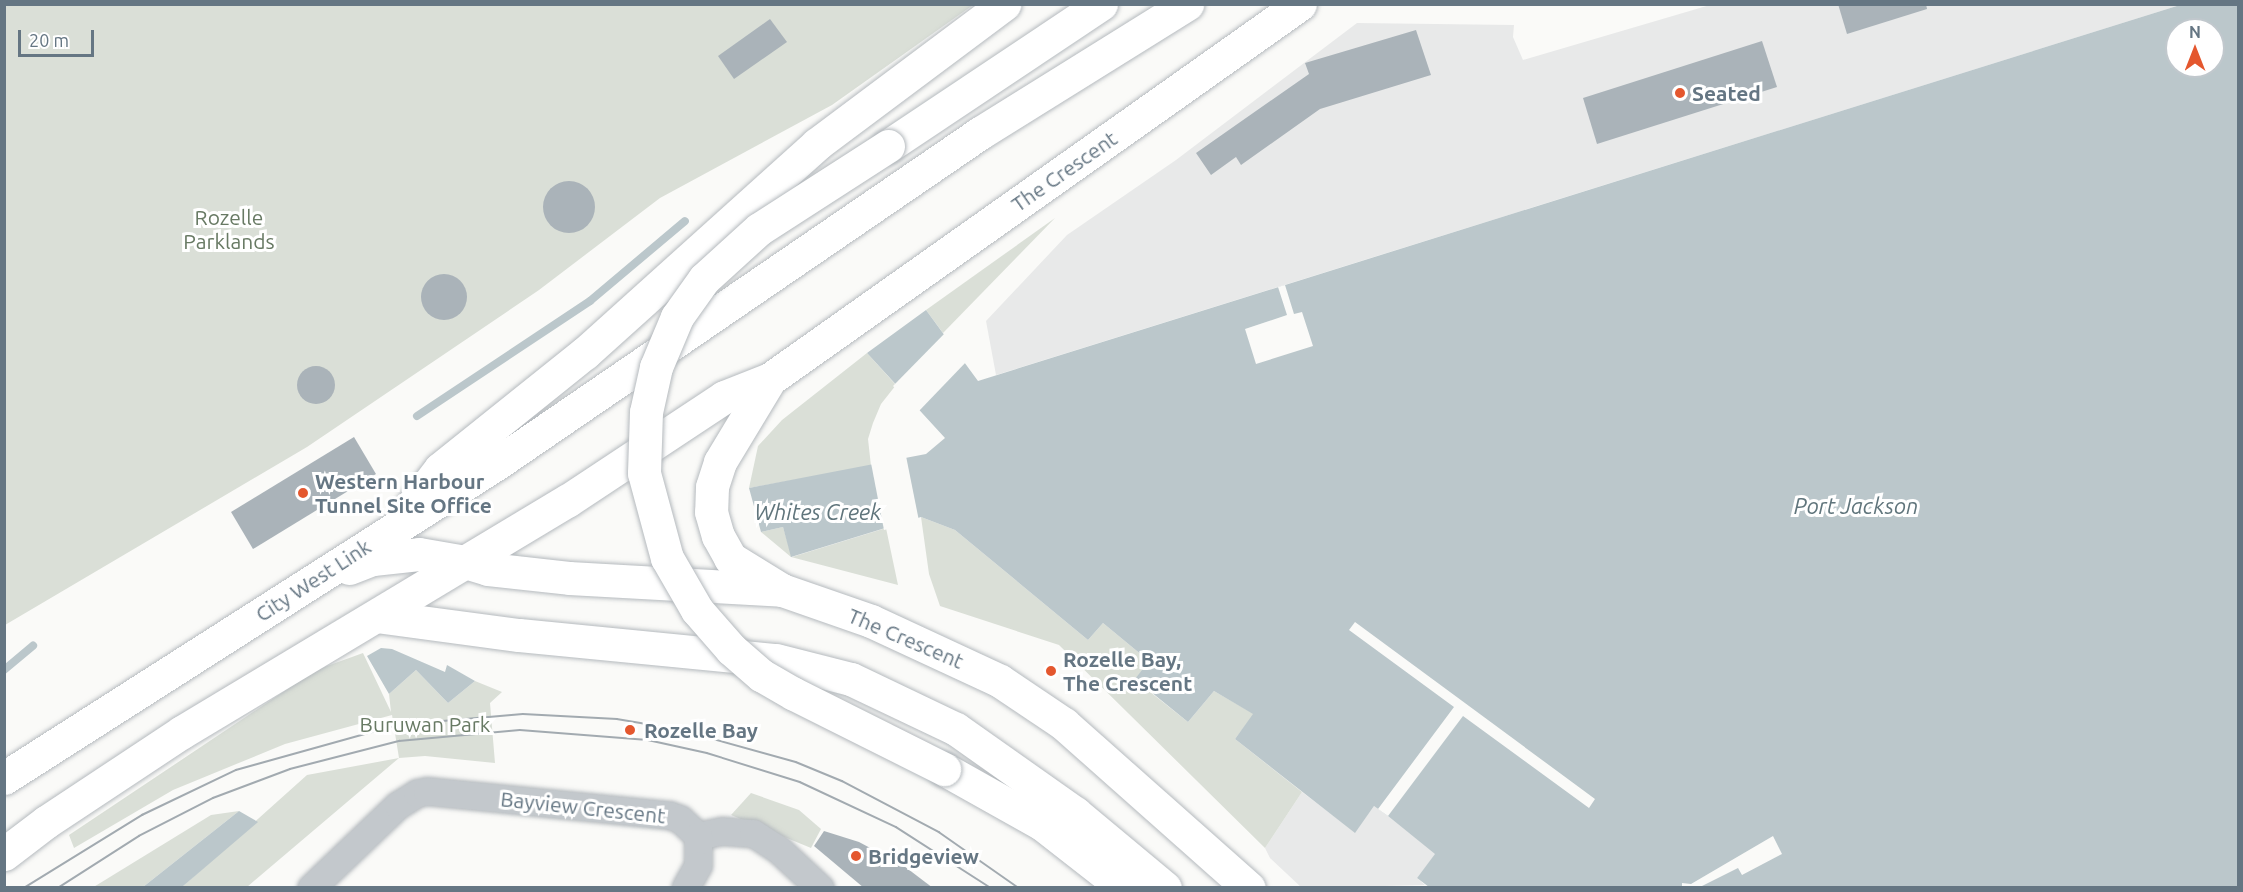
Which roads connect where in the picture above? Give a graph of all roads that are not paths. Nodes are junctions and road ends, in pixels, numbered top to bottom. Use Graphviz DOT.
graph roads {
  1 [pos="1004,4"];
  2 [pos="1101,4"];
  3 [pos="1188,4"];
  4 [pos="1300,4"];
  5 [pos="770,379"];
  6 [pos="394,528"];
  7 [pos="476,566"];
  8 [pos="312,582"];
  9 [pos="782,590"];
  10 [pos="376,616"];
  11 [pos="4,778"];
  12 [pos="698,836"];
  13 [pos="4,854"];
  14 [pos="311,888"];
  15 [pos="685,888"];
  16 [pos="820,888"];
  17 [pos="1124,888"];
  18 [pos="1165,888"];
  19 [pos="1250,888"];
  1 -- 6 [label="main road"];
  2 -- 17 [label="main road, bridge"];
  3 -- 6 [label="main road, City West Link"];
  4 -- 5 [label="main road, The Crescent"];
  5 -- 7 [label="main road"];
  5 -- 9 [label="main road"];
  6 -- 8 [label="main road, City West Link"];
  7 -- 8 [label="main road, The Crescent"];
  7 -- 9 [label="main road, The Crescent"];
  7 -- 10 [label="main road"];
  8 -- 11 [label="main road, City West Link"];
  9 -- 19 [label="main road, The Crescent"];
  10 -- 13 [label="main road"];
  10 -- 18 [label="main road"];
  12 -- 14 [label="street, Bayview Crescent"];
  12 -- 15 [label="street"];
  12 -- 16 [label="street"];
}
